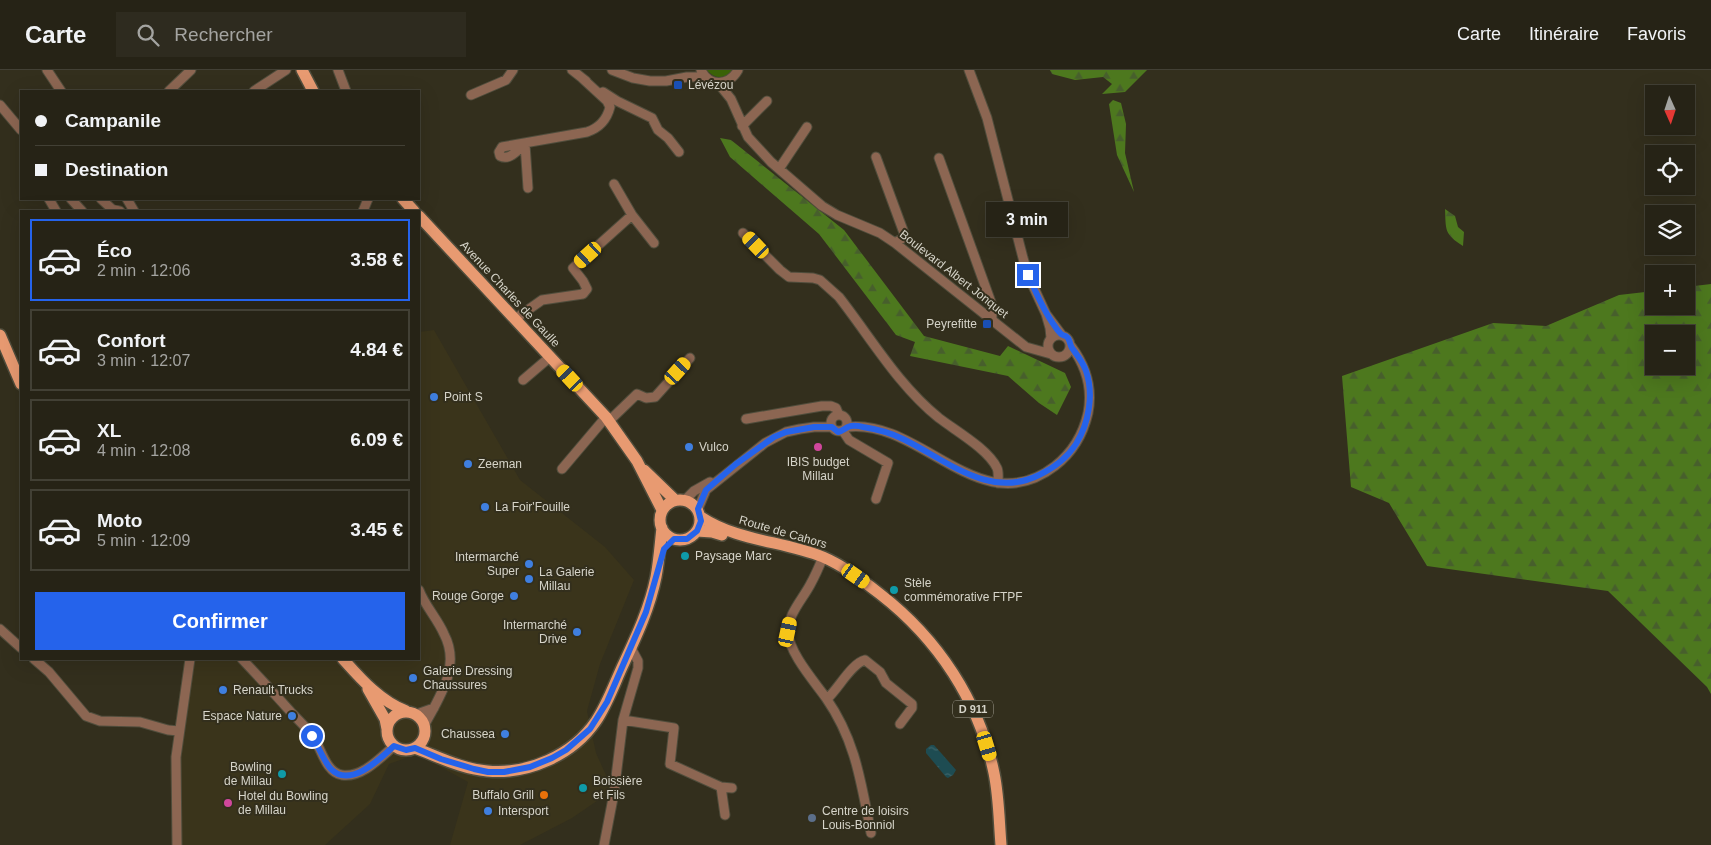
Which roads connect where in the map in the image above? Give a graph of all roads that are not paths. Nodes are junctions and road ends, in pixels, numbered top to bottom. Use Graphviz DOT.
graph roads {
  1 [pos="47,70"];
  2 [pos="191,70"];
  3 [pos="286,70"];
  4 [pos="302,70"];
  5 [pos="338,70"];
  6 [pos="513,70"];
  7 [pos="572,70"];
  8 [pos="612,70"];
  9 [pos="738,70"];
  10 [pos="969,70"];
  11 [pos="690,73"];
  12 [pos="703,74"];
  13 [pos="582,78"];
  14 [pos="731,79"];
  15 [pos="718,83"];
  16 [pos="60,90"];
  17 [pos="170,90"];
  18 [pos="256,90"];
  19 [pos="312,90"];
  20 [pos="346,90"];
  21 [pos="471,94"];
  22 [pos="731,100"];
  23 [pos="767,101"];
  24 [pos="0,106"];
  25 [pos="742,126"];
  26 [pos="807,127"];
  27 [pos="20,129"];
  28 [pos="679,152"];
  29 [pos="876,157"];
  30 [pos="939,158"];
  31 [pos="779,169"];
  32 [pos="614,184"];
  33 [pos="528,188"];
  34 [pos="72,200"];
  35 [pos="102,200"];
  36 [pos="403,200"];
  37 [pos="81,210"];
  38 [pos="116,210"];
  39 [pos="413,210"];
  40 [pos="632,215"];
  41 [pos="420,217"];
  42 [pos="744,233"];
  43 [pos="654,243"];
  44 [pos="895,243"];
  45 [pos="1046,314"];
  46 [pos="516,319"];
  47 [pos="992,320"];
  48 [pos="1062,334"];
  49 [pos="0,335"];
  50 [pos="1049,340"];
  51 [pos="1071,346"];
  52 [pos="1034,350"];
  53 [pos="1051,354"];
  54 [pos="550,357"];
  55 [pos="1063,357"];
  56 [pos="690,358"];
  57 [pos="1086,369"];
  58 [pos="523,380"];
  59 [pos="20,382"];
  60 [pos="607,419"];
  61 [pos="746,419"];
  62 [pos="834,421"];
  63 [pos="846,426"];
  64 [pos="637,462"];
  65 [pos="562,469"];
  66 [pos="727,472"];
  67 [pos="998,483"];
  68 [pos="876,499"];
  69 [pos="680,500"];
  70 [pos="662,510"];
  71 [pos="699,513"];
  72 [pos="662,528"];
  73 [pos="697,531"];
  74 [pos="674,539"];
  75 [pos="822,560"];
  76 [pos="658,564"];
  77 [pos="420,593"];
  78 [pos="0,629"];
  79 [pos="20,647"];
  80 [pos="631,648"];
  81 [pos="35,660"];
  82 [pos="190,660"];
  83 [pos="243,660"];
  84 [pos="344,660"];
  85 [pos="365,683"];
  86 [pos="827,699"];
  87 [pos="434,708"];
  88 [pos="411,713"];
  89 [pos="623,720"];
  90 [pos="900,724"];
  91 [pos="425,728"];
  92 [pos="387,730"];
  93 [pos="179,731"];
  94 [pos="394,746"];
  95 [pos="415,748"];
  96 [pos="454,763"];
  97 [pos="722,787"];
  98 [pos="732,788"];
  99 [pos="725,815"];
  100 [pos="871,833"];
  101 [pos="178,842"];
  102 [pos="604,845"];
  103 [pos="1001,845"];
  1 -- 16 [label="street"];
  2 -- 17 [label="street"];
  3 -- 18 [label="street"];
  4 -- 19 [label="main road"];
  5 -- 20 [label="street"];
  6 -- 21 [label="street"];
  7 -- 13 [label="street"];
  8 -- 11 [label="street"];
  9 -- 14 [label="street"];
  10 -- 45 [label="street"];
  11 -- 12 [label="street"];
  12 -- 15 [label="street"];
  13 -- 28 [label="street"];
  13 -- 33 [label="street"];
  14 -- 15 [label="street"];
  14 -- 22 [label="street, Boulevard Albert Jonquet"];
  15 -- 22 [label="street, Boulevard Albert Jonquet"];
  22 -- 25 [label="street, Boulevard Albert Jonquet"];
  23 -- 25 [label="street"];
  24 -- 27 [label="street"];
  25 -- 31 [label="street, Boulevard Albert Jonquet"];
  26 -- 31 [label="street"];
  29 -- 44 [label="street"];
  30 -- 47 [label="street"];
  31 -- 44 [label="street, Boulevard Albert Jonquet"];
  32 -- 40 [label="street"];
  34 -- 37 [label="street"];
  35 -- 38 [label="street"];
  36 -- 39 [label="main road"];
  40 -- 43 [label="street"];
  40 -- 46 [label="street"];
  41 -- 46 [label="main road, Avenue Charles de Gaulle"];
  42 -- 67 [label="street"];
  44 -- 47 [label="street, Boulevard Albert Jonquet"];
  45 -- 48 [label="street"];
  45 -- 50 [label="street"];
  46 -- 54 [label="main road, Avenue Charles de Gaulle"];
  47 -- 52 [label="street, Boulevard Albert Jonquet"];
  48 -- 50 [label="street"];
  48 -- 51 [label="street"];
  49 -- 59 [label="main road"];
  50 -- 52 [label="street"];
  50 -- 53 [label="street"];
  51 -- 55 [label="street"];
  51 -- 57 [label="street"];
  52 -- 53 [label="street, Boulevard Albert Jonquet"];
  53 -- 55 [label="street"];
  54 -- 58 [label="street"];
  54 -- 60 [label="main road, Avenue Charles de Gaulle"];
  55 -- 57 [label="street"];
  56 -- 60 [label="street"];
  57 -- 67 [label="street"];
  60 -- 64 [label="main road, Avenue Charles de Gaulle"];
  60 -- 65 [label="street"];
  61 -- 62 [label="street"];
  62 -- 63 [label="street"];
  62 -- 63 [label="street"];
  62 -- 66 [label="street"];
  63 -- 67 [label="street"];
  63 -- 68 [label="street"];
  64 -- 69 [label="main road"];
  64 -- 70 [label="main road"];
  66 -- 69 [label="street"];
  66 -- 71 [label="street"];
  69 -- 70 [label="main road"];
  69 -- 71 [label="main road"];
  70 -- 72 [label="main road"];
  71 -- 73 [label="main road"];
  71 -- 75 [label="main road, Route de Cahors / D 911"];
  72 -- 74 [label="main road"];
  72 -- 76 [label="main road"];
  73 -- 74 [label="main road"];
  73 -- 75 [label="main road, Route de Cahors / D 911"];
  74 -- 76 [label="main road"];
  75 -- 86 [label="street"];
  75 -- 103 [label="main road, Route de Cahors / D 911"];
  76 -- 80 [label="main road"];
  77 -- 87 [label="street"];
  78 -- 79 [label="street"];
  80 -- 89 [label="street"];
  80 -- 96 [label="main road"];
  81 -- 93 [label="street"];
  82 -- 93 [label="street"];
  83 -- 94 [label="street"];
  84 -- 85 [label="main road"];
  85 -- 88 [label="main road"];
  85 -- 92 [label="main road"];
  86 -- 90 [label="street"];
  86 -- 100 [label="street"];
  87 -- 88 [label="street"];
  87 -- 91 [label="street"];
  88 -- 91 [label="main road"];
  88 -- 92 [label="main road"];
  89 -- 97 [label="street"];
  89 -- 102 [label="street"];
  91 -- 95 [label="main road"];
  91 -- 96 [label="main road"];
  92 -- 94 [label="main road"];
  93 -- 101 [label="street"];
  94 -- 95 [label="main road"];
  95 -- 96 [label="main road"];
  97 -- 98 [label="street"];
  97 -- 99 [label="street"];
}
